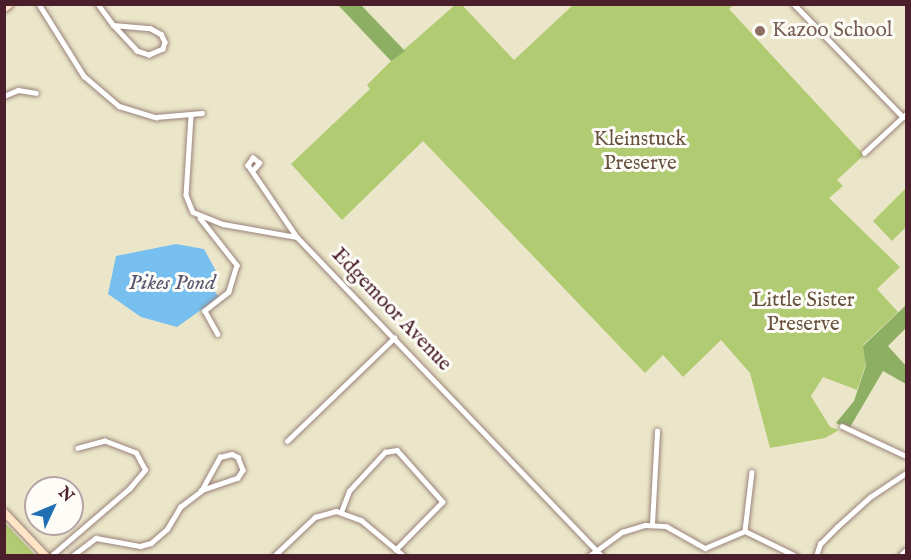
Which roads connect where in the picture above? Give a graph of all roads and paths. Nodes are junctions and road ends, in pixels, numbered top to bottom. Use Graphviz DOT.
graph roads {
  1 [pos="9,4"];
  2 [pos="39,4"];
  3 [pos="98,4"];
  4 [pos="794,4"];
  5 [pos="805,4"];
  6 [pos="4,8"];
  7 [pos="799,10"];
  8 [pos="112,25"];
  9 [pos="36,93"];
  10 [pos="4,96"];
  11 [pos="202,113"];
  12 [pos="905,115"];
  13 [pos="191,116"];
  14 [pos="864,153"];
  15 [pos="254,169"];
  16 [pos="199,217"];
  17 [pos="297,237"];
  18 [pos="218,334"];
  19 [pos="394,338"];
  20 [pos="842,426"];
  21 [pos="657,431"];
  22 [pos="287,441"];
  23 [pos="78,448"];
  24 [pos="906,456"];
  25 [pos="752,472"];
  26 [pos="906,473"];
  27 [pos="201,491"];
  28 [pos="4,512"];
  29 [pos="341,512"];
  30 [pos="652,524"];
  31 [pos="745,531"];
  32 [pos="597,548"];
  33 [pos="705,548"];
  34 [pos="396,550"];
  35 [pos="906,550"];
  36 [pos="46,555"];
  37 [pos="51,555"];
  38 [pos="72,555"];
  39 [pos="274,555"];
  40 [pos="404,555"];
  41 [pos="589,555"];
  42 [pos="602,555"];
  43 [pos="705,555"];
  44 [pos="796,555"];
  45 [pos="816,555"];
  46 [pos="900,555"];
  1 -- 6 [label="street"];
  2 -- 13 [label="street"];
  3 -- 8 [label="street"];
  4 -- 7 [label="street"];
  5 -- 7 [label="street"];
  7 -- 12 [label="street"];
  8 -- 8 [label="street"];
  9 -- 10 [label="street"];
  11 -- 13 [label="street"];
  12 -- 14 [label="street"];
  13 -- 16 [label="street"];
  15 -- 17 [label="street, Edgemoor Avenue"];
  16 -- 17 [label="street"];
  16 -- 18 [label="street"];
  17 -- 19 [label="street, Edgemoor Avenue"];
  19 -- 22 [label="street"];
  19 -- 32 [label="street, Edgemoor Avenue"];
  20 -- 24 [label="street"];
  21 -- 30 [label="street"];
  23 -- 37 [label="street"];
  25 -- 31 [label="street"];
  26 -- 45 [label="street"];
  27 -- 27 [label="street"];
  27 -- 38 [label="street"];
  28 -- 36 [label="street"];
  29 -- 34 [label="street"];
  29 -- 34 [label="street"];
  29 -- 39 [label="street"];
  30 -- 32 [label="street"];
  30 -- 33 [label="street"];
  31 -- 33 [label="street"];
  31 -- 44 [label="street"];
  32 -- 41 [label="street"];
  32 -- 42 [label="street, Edgemoor Avenue"];
  33 -- 43 [label="street"];
  34 -- 40 [label="street"];
  35 -- 46 [label="street"];
}
